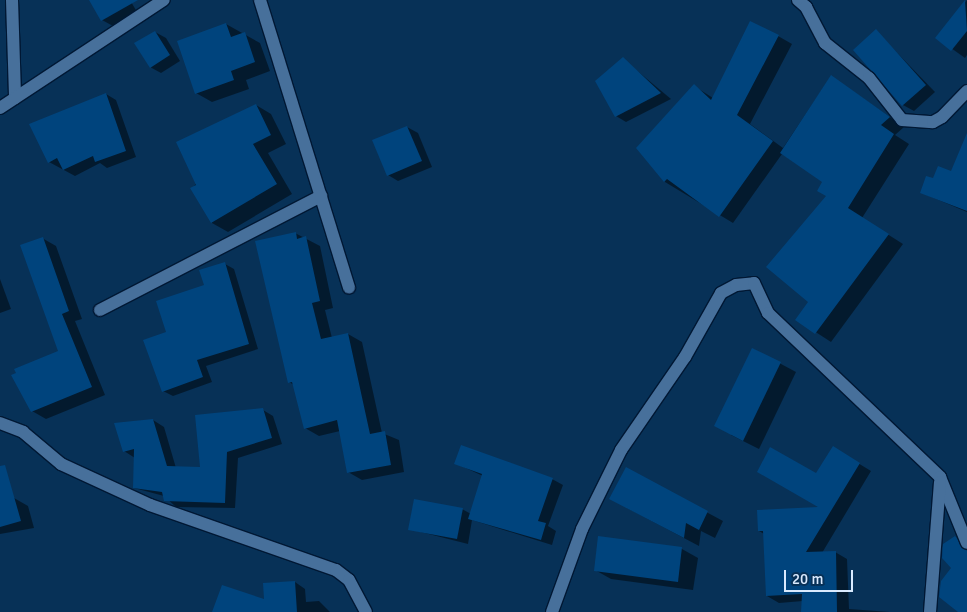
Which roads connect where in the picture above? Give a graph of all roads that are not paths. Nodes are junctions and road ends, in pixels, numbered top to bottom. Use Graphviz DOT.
graph roads {
  1 [pos="12,0"];
  2 [pos="164,0"];
  3 [pos="260,0"];
  4 [pos="798,0"];
  5 [pos="967,91"];
  6 [pos="15,98"];
  7 [pos="0,108"];
  8 [pos="321,196"];
  9 [pos="349,288"];
  10 [pos="100,310"];
  11 [pos="0,423"];
  12 [pos="940,477"];
  13 [pos="967,543"];
  14 [pos="366,612"];
  15 [pos="552,612"];
  16 [pos="930,612"];
  1 -- 6 [label="street"];
  2 -- 6 [label="street"];
  3 -- 8 [label="street"];
  4 -- 5 [label="street"];
  6 -- 7 [label="street"];
  8 -- 9 [label="street"];
  8 -- 10 [label="street"];
  11 -- 14 [label="street"];
  12 -- 13 [label="street"];
  12 -- 15 [label="street"];
  12 -- 16 [label="street"];
}
